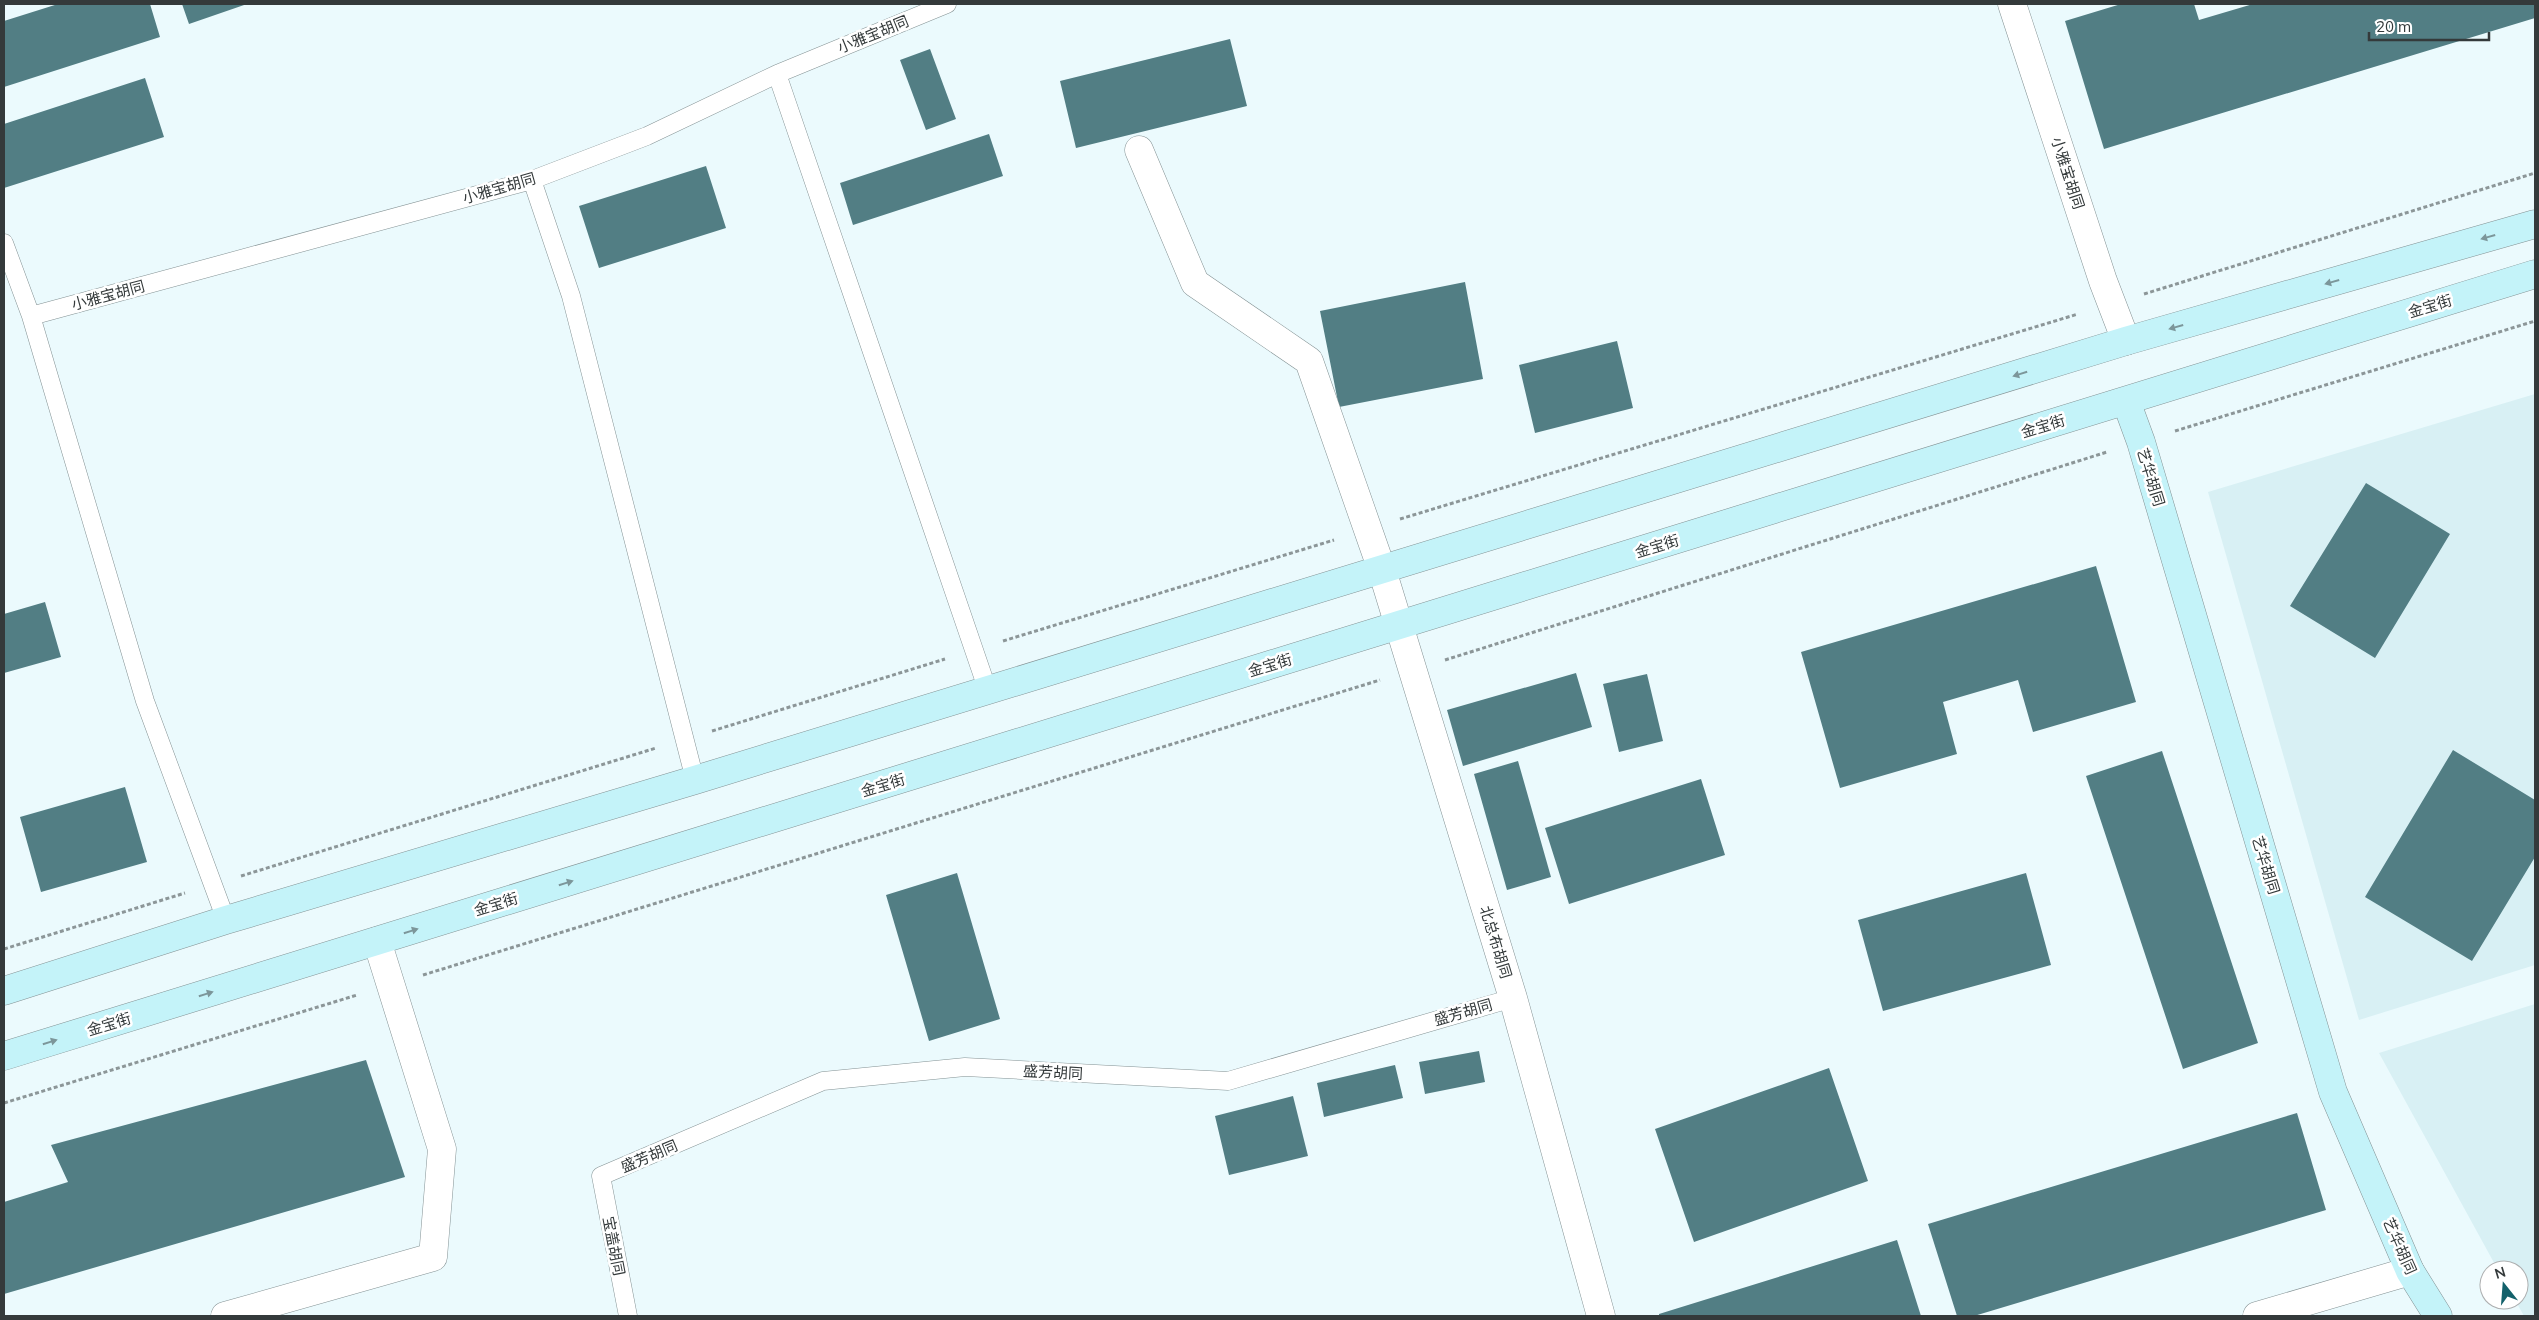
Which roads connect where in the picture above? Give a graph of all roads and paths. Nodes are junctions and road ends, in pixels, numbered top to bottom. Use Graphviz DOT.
graph roads {
  1 [pos="948,4"];
  2 [pos="2012,4"];
  3 [pos="777,74"];
  4 [pos="1139,150"];
  5 [pos="2535,173"];
  6 [pos="532,180"];
  7 [pos="2535,224"];
  8 [pos="4,243"];
  9 [pos="2535,274"];
  10 [pos="2112,304"];
  11 [pos="31,316"];
  12 [pos="2535,321"];
  13 [pos="2126,341"];
  14 [pos="2126,401"];
  15 [pos="2141,442"];
  16 [pos="1368,529"];
  17 [pos="1382,570"];
  18 [pos="1399,625"];
  19 [pos="974,650"];
  20 [pos="1412,670"];
  21 [pos="988,691"];
  22 [pos="684,740"];
  23 [pos="695,780"];
  24 [pos="213,884"];
  25 [pos="226,920"];
  26 [pos="377,941"];
  27 [pos="4,949"];
  28 [pos="390,984"];
  29 [pos="4,991"];
  30 [pos="1513,998"];
  31 [pos="4,1056"];
  32 [pos="4,1103"];
  33 [pos="601,1176"];
  34 [pos="2410,1271"];
  35 [pos="225,1316"];
  36 [pos="628,1316"];
  37 [pos="1601,1316"];
  38 [pos="2257,1316"];
  39 [pos="2438,1316"];
  1 -- 3 [label="lane, 小雅宝胡同"];
  2 -- 10 [label="street, 小雅宝胡同"];
  3 -- 6 [label="lane, 小雅宝胡同"];
  3 -- 19 [label="lane"];
  4 -- 16 [label="street, 北总布胡同"];
  5 -- 10 [label="path"];
  6 -- 11 [label="lane, 小雅宝胡同"];
  6 -- 22 [label="lane"];
  7 -- 13 [label="main road, one-way"];
  8 -- 11 [label="lane"];
  9 -- 14 [label="main road, 金宝街"];
  10 -- 13 [label="street, 小雅宝胡同"];
  10 -- 16 [label="path"];
  11 -- 24 [label="lane"];
  12 -- 15 [label="path"];
  13 -- 17 [label="main road, one-way"];
  14 -- 15 [label="main road, 艺华胡同"];
  14 -- 18 [label="main road, 金宝街"];
  15 -- 20 [label="path"];
  15 -- 34 [label="main road, 艺华胡同"];
  16 -- 17 [label="street, 北总布胡同"];
  16 -- 19 [label="path"];
  17 -- 18 [label="street, 北总布胡同"];
  17 -- 21 [label="main road"];
  18 -- 20 [label="street, 北总布胡同"];
  26 -- 18 [label="main road, 金宝街, one-way"];
  19 -- 21 [label="lane"];
  19 -- 22 [label="path"];
  20 -- 28 [label="path"];
  20 -- 30 [label="street, 北总布胡同"];
  21 -- 23 [label="main road"];
  22 -- 23 [label="lane"];
  22 -- 24 [label="path"];
  23 -- 25 [label="main road"];
  24 -- 25 [label="lane"];
  24 -- 27 [label="path"];
  25 -- 29 [label="main road"];
  26 -- 28 [label="street"];
  31 -- 26 [label="main road, 金宝街, one-way"];
  28 -- 32 [label="path"];
  28 -- 35 [label="street"];
  30 -- 33 [label="lane, 盛芳胡同"];
  30 -- 37 [label="street, 北总布胡同"];
  33 -- 36 [label="lane, 宝盖胡同"];
  34 -- 38 [label="street"];
  34 -- 39 [label="main road, 艺华胡同"];
}
